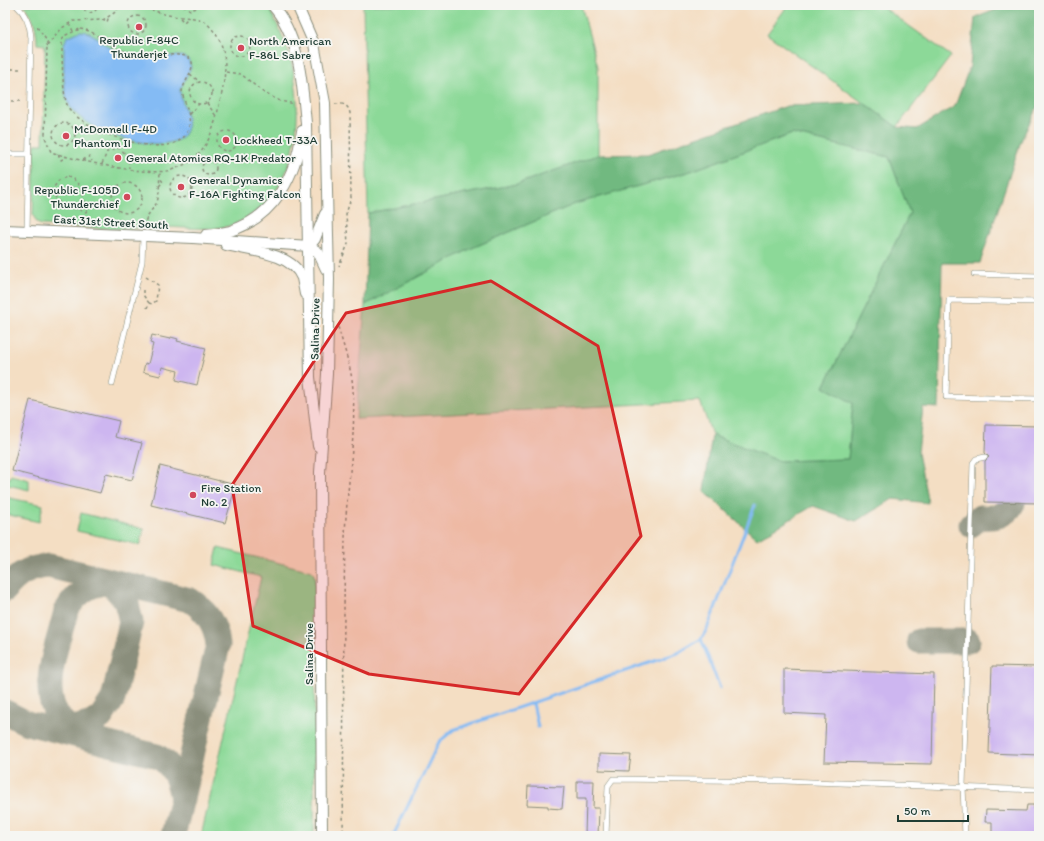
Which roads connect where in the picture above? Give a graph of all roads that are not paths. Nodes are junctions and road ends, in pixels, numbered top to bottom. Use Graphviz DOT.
graph roads {
  1 [pos="16,5"];
  2 [pos="297,5"];
  3 [pos="275,7"];
  4 [pos="305,106"];
  5 [pos="5,154"];
  6 [pos="28,154"];
  7 [pos="326,210"];
  8 [pos="5,230"];
  9 [pos="27,231"];
  10 [pos="143,237"];
  11 [pos="193,238"];
  12 [pos="309,246"];
  13 [pos="974,274"];
  14 [pos="1039,276"];
  15 [pos="329,279"];
  16 [pos="1039,302"];
  17 [pos="310,312"];
  18 [pos="112,384"];
  19 [pos="1039,399"];
  20 [pos="985,457"];
  21 [pos="320,472"];
  22 [pos="963,786"];
  23 [pos="1039,790"];
  24 [pos="322,836"];
  25 [pos="606,836"];
  26 [pos="965,836"];
  1 -- 6 [label="lane"];
  2 -- 7 [label="street, Salina Drive"];
  3 -- 4 [label="street, Salina Drive"];
  4 -- 11 [label="street, East 31st Street South"];
  4 -- 12 [label="street, Salina Drive"];
  5 -- 6 [label="lane"];
  6 -- 9 [label="lane"];
  7 -- 12 [label="street, Salina Drive"];
  7 -- 15 [label="street, Salina Drive"];
  8 -- 9 [label="street, East 31st Street South"];
  9 -- 10 [label="street, East 31st Street South"];
  10 -- 11 [label="street, East 31st Street South"];
  10 -- 18 [label="lane"];
  11 -- 12 [label="street, East 31st Street South"];
  11 -- 17 [label="street, Salina Drive"];
  12 -- 15 [label="street"];
  12 -- 17 [label="street, Salina Drive"];
  13 -- 14 [label="lane"];
  15 -- 21 [label="street, Salina Drive"];
  16 -- 19 [label="lane"];
  17 -- 21 [label="street, Salina Drive"];
  20 -- 22 [label="lane"];
  21 -- 24 [label="street, Salina Drive"];
  22 -- 23 [label="lane"];
  22 -- 25 [label="lane"];
  22 -- 26 [label="lane"];
}
